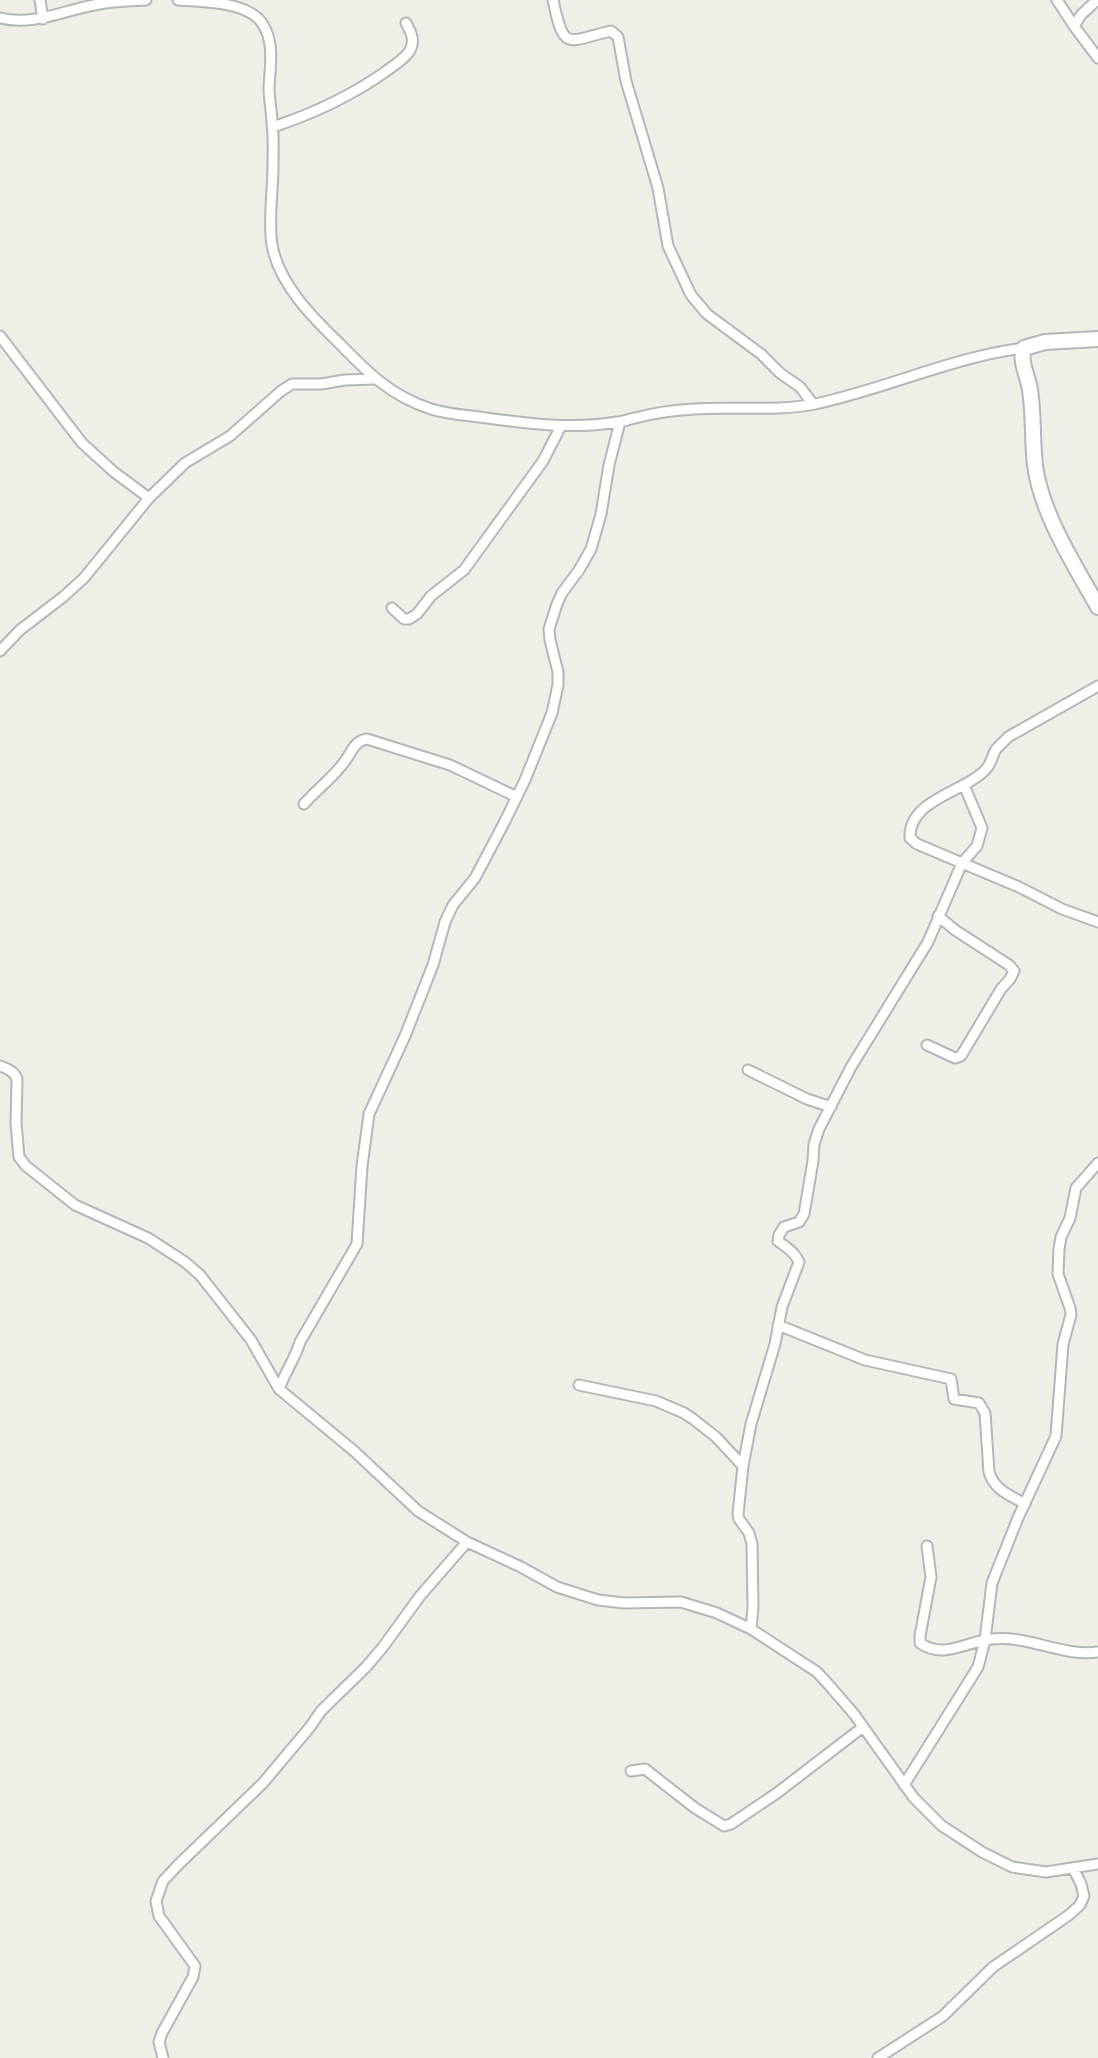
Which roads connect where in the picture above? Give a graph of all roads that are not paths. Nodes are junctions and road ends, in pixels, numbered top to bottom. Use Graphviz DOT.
graph roads {
  1 [pos="40,0"];
  2 [pos="146,0"];
  3 [pos="178,0"];
  4 [pos="254,0"];
  5 [pos="553,0"];
  6 [pos="1057,0"];
  7 [pos="1097,0"];
  8 [pos="247,9"];
  9 [pos="0,18"];
  10 [pos="43,19"];
  11 [pos="406,23"];
  12 [pos="1074,26"];
  13 [pos="1098,58"];
  14 [pos="273,127"];
  15 [pos="0,336"];
  16 [pos="1098,339"];
  17 [pos="1024,348"];
  18 [pos="374,379"];
  19 [pos="813,404"];
  20 [pos="620,422"];
  21 [pos="561,426"];
  22 [pos="149,498"];
  23 [pos="1098,607"];
  24 [pos="392,608"];
  25 [pos="0,651"];
  26 [pos="1098,686"];
  27 [pos="964,785"];
  28 [pos="517,797"];
  29 [pos="304,804"];
  30 [pos="962,863"];
  31 [pos="938,916"];
  32 [pos="1098,922"];
  33 [pos="927,1045"];
  34 [pos="0,1066"];
  35 [pos="748,1070"];
  36 [pos="831,1107"];
  37 [pos="1098,1163"];
  38 [pos="778,1325"];
  39 [pos="579,1385"];
  40 [pos="279,1389"];
  41 [pos="743,1466"];
  42 [pos="1025,1504"];
  43 [pos="467,1542"];
  44 [pos="927,1546"];
  45 [pos="751,1629"];
  46 [pos="985,1640"];
  47 [pos="1098,1652"];
  48 [pos="863,1727"];
  49 [pos="631,1771"];
  50 [pos="904,1785"];
  51 [pos="1098,1864"];
  52 [pos="1073,1868"];
  53 [pos="163,2058"];
  54 [pos="878,2058"];
  1 -- 10 [label="street"];
  2 -- 10 [label="street"];
  3 -- 8 [label="street"];
  4 -- 8 [label="street"];
  5 -- 19 [label="street"];
  6 -- 12 [label="street"];
  7 -- 12 [label="street"];
  8 -- 14 [label="street"];
  9 -- 10 [label="street"];
  11 -- 14 [label="street"];
  12 -- 13 [label="street"];
  14 -- 18 [label="street"];
  15 -- 22 [label="street"];
  16 -- 17 [label="street"];
  17 -- 19 [label="street"];
  17 -- 23 [label="street"];
  18 -- 21 [label="street"];
  18 -- 22 [label="street"];
  19 -- 20 [label="street"];
  20 -- 21 [label="street"];
  20 -- 28 [label="street"];
  21 -- 24 [label="street"];
  22 -- 25 [label="street"];
  26 -- 27 [label="street"];
  27 -- 30 [label="street"];
  27 -- 30 [label="street"];
  28 -- 29 [label="street"];
  28 -- 40 [label="street"];
  30 -- 31 [label="street"];
  30 -- 32 [label="street"];
  31 -- 33 [label="street"];
  31 -- 36 [label="street"];
  34 -- 40 [label="street"];
  35 -- 36 [label="street"];
  36 -- 38 [label="street"];
  37 -- 42 [label="street"];
  38 -- 41 [label="street"];
  38 -- 42 [label="street"];
  39 -- 41 [label="street"];
  40 -- 43 [label="street"];
  41 -- 45 [label="street"];
  42 -- 46 [label="street"];
  43 -- 45 [label="street"];
  43 -- 53 [label="street"];
  44 -- 46 [label="street"];
  45 -- 48 [label="street"];
  46 -- 47 [label="street"];
  46 -- 50 [label="street"];
  48 -- 49 [label="street"];
  48 -- 50 [label="street"];
  50 -- 52 [label="street"];
  51 -- 52 [label="street"];
  52 -- 54 [label="street"];
}
